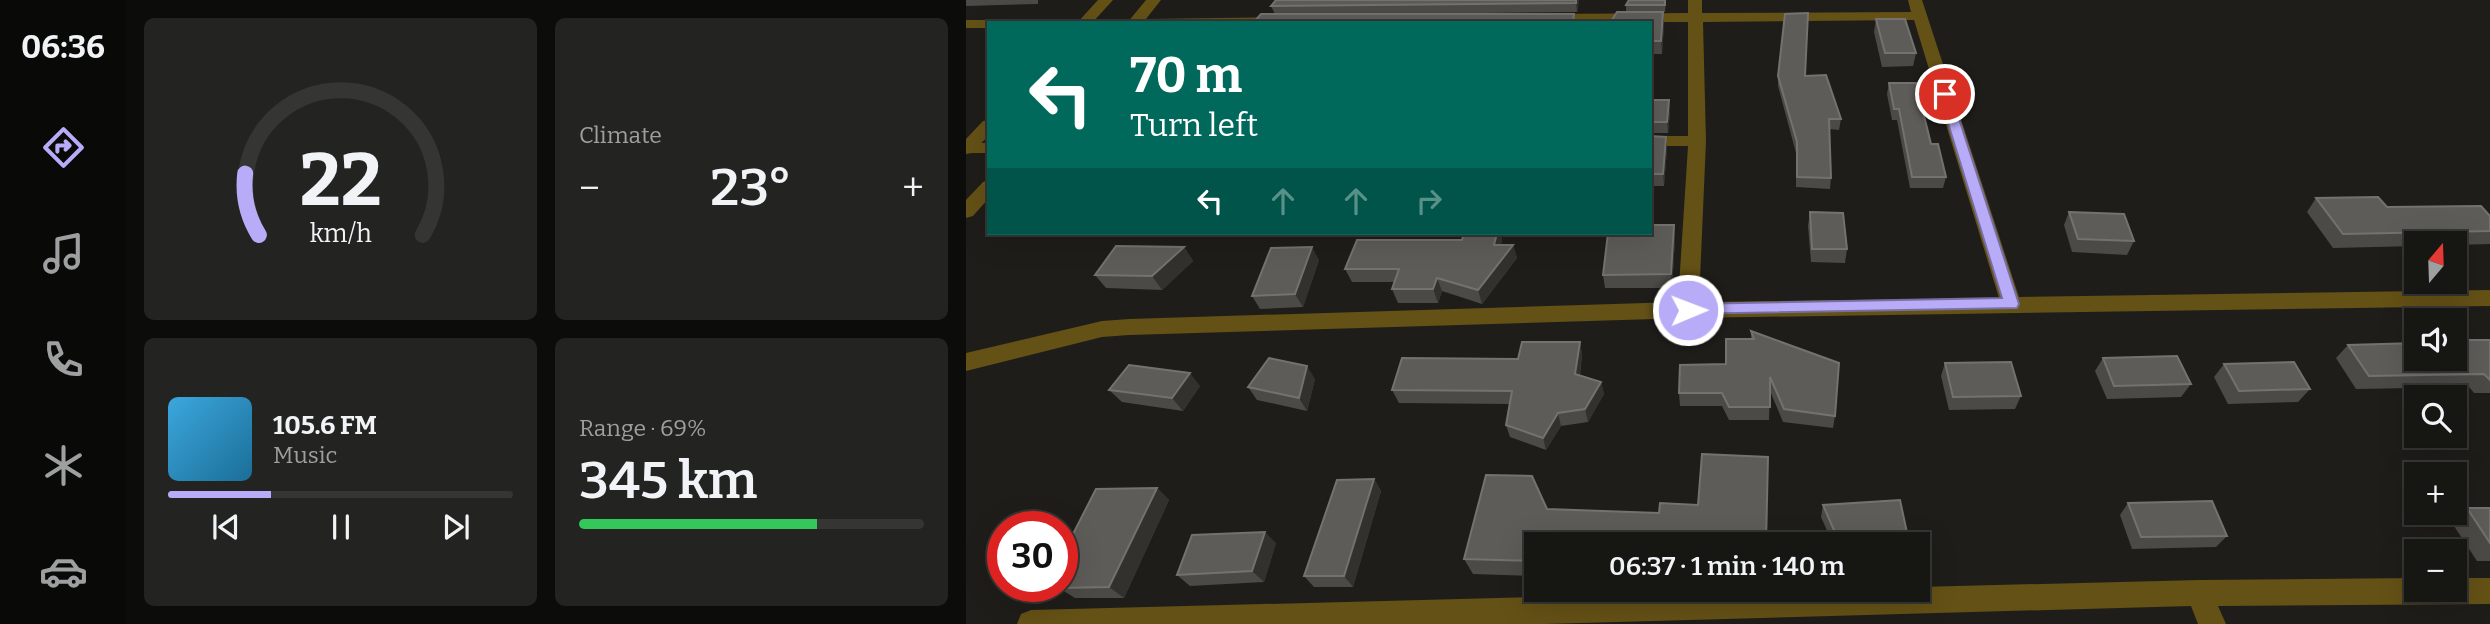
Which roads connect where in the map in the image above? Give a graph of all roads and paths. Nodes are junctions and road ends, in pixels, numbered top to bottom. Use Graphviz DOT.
graph roads {
  1 [pos="1106,0"];
  2 [pos="1154,0"];
  3 [pos="1696,8"];
  4 [pos="1917,8"];
  5 [pos="1529,18"];
  6 [pos="1086,21"];
  7 [pos="1136,21"];
  8 [pos="966,24"];
  9 [pos="987,24"];
  10 [pos="987,127"];
  11 [pos="1652,141"];
  12 [pos="1697,141"];
  13 [pos="967,148"];
  14 [pos="987,148"];
  15 [pos="987,188"];
  16 [pos="966,212"];
  17 [pos="2490,298"];
  18 [pos="2011,304"];
  19 [pos="1688,310"];
  20 [pos="966,362"];
  21 [pos="2490,591"];
  22 [pos="2199,593"];
  23 [pos="1031,624"];
  24 [pos="2212,624"];
  1 -- 6 [label="street"];
  2 -- 7 [label="street"];
  3 -- 4 [label="street"];
  3 -- 5 [label="street"];
  3 -- 12 [label="street"];
  4 -- 18 [label="street"];
  8 -- 9 [label="street"];
  10 -- 13 [label="street"];
  11 -- 12 [label="street"];
  12 -- 19 [label="street"];
  13 -- 14 [label="street"];
  15 -- 16 [label="street"];
  17 -- 18 [label="street"];
  18 -- 19 [label="street"];
  19 -- 20 [label="street"];
  21 -- 22 [label="street"];
  22 -- 23 [label="street"];
  22 -- 24 [label="street"];
}
